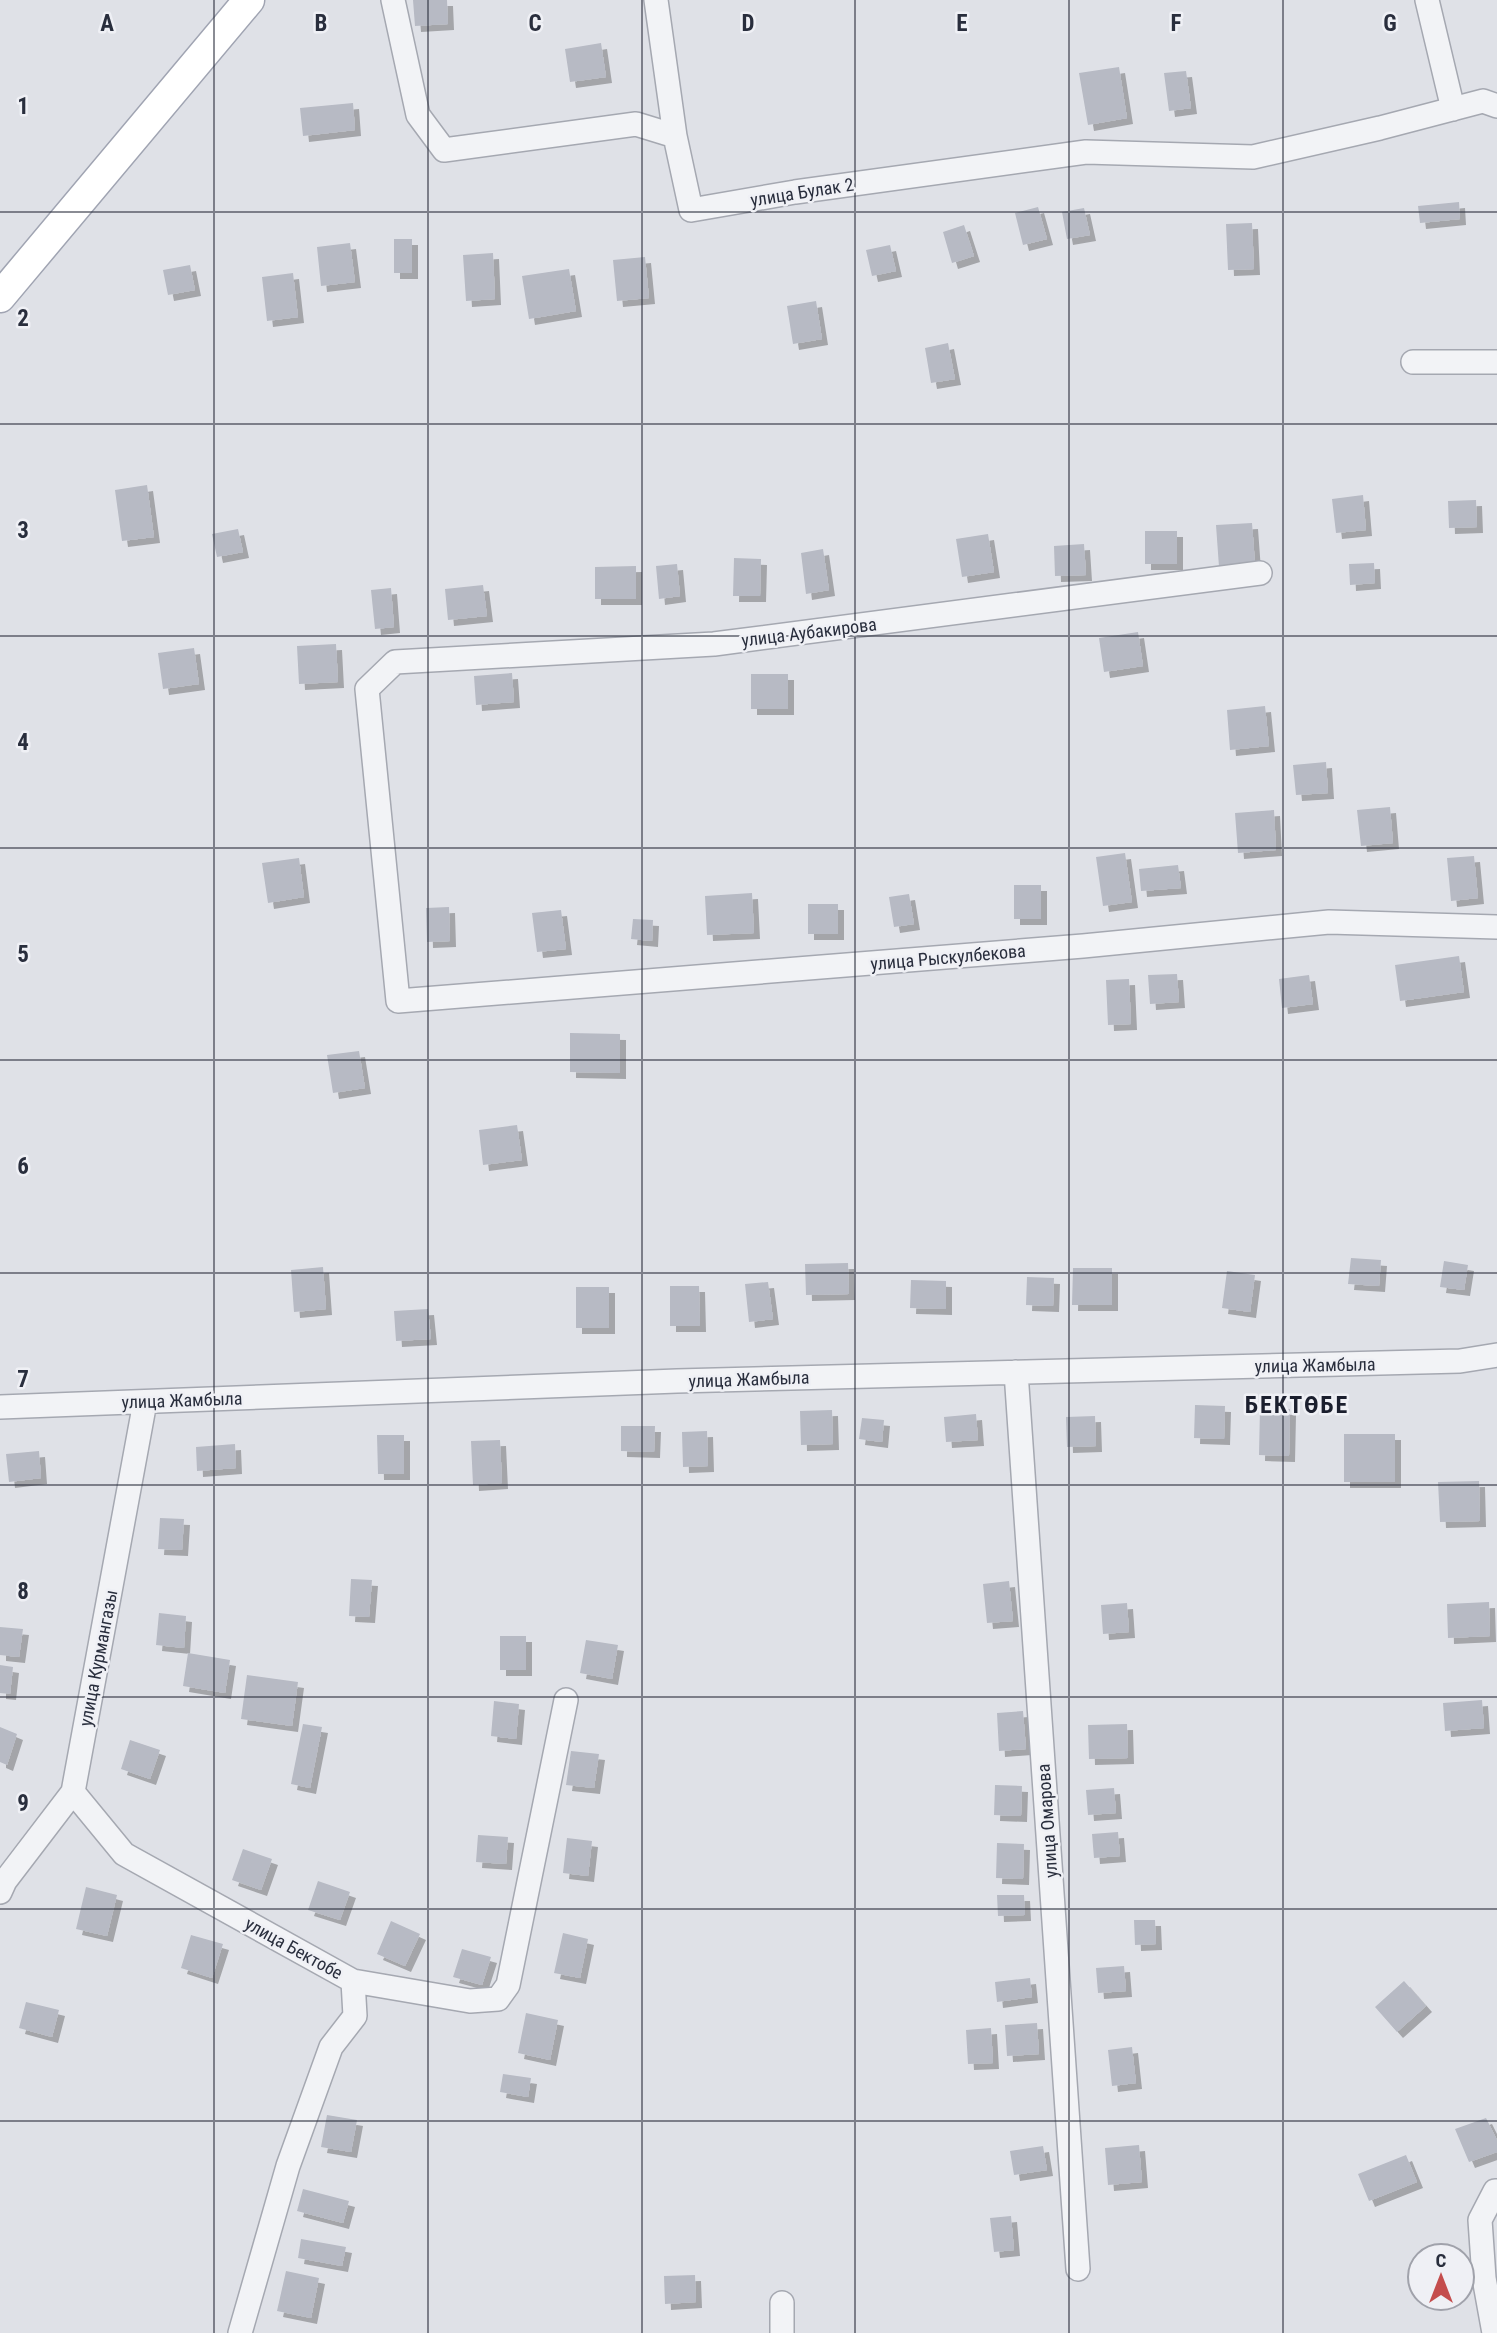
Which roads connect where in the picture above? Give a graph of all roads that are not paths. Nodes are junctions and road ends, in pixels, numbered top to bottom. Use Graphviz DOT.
graph roads {
  1 [pos="249,0"];
  2 [pos="393,0"];
  3 [pos="656,0"];
  4 [pos="1427,0"];
  5 [pos="1497,106"];
  6 [pos="1453,109"];
  7 [pos="675,136"];
  8 [pos="0,297"];
  9 [pos="1413,362"];
  10 [pos="1497,362"];
  11 [pos="1260,573"];
  12 [pos="1497,927"];
  13 [pos="398,1001"];
  14 [pos="1497,1355"];
  15 [pos="1016,1372"];
  16 [pos="145,1402"];
  17 [pos="0,1407"];
  18 [pos="566,1700"];
  19 [pos="73,1792"];
  20 [pos="0,1892"];
  21 [pos="353,1980"];
  22 [pos="1497,2190"];
  23 [pos="1078,2269"];
  24 [pos="782,2303"];
  25 [pos="240,2333"];
  26 [pos="782,2333"];
  27 [pos="1494,2333"];
  1 -- 8 [label="main road"];
  2 -- 7 [label="street"];
  3 -- 7 [label="street"];
  4 -- 6 [label="street"];
  5 -- 6 [label="street"];
  6 -- 7 [label="street, улица Булак 2"];
  9 -- 10 [label="street"];
  11 -- 13 [label="street, улица Аубакирова"];
  12 -- 13 [label="street, улица Рыскулбекова"];
  14 -- 15 [label="street, улица Жамбыла"];
  15 -- 16 [label="street, улица Жамбыла"];
  15 -- 23 [label="street, улица Омарова"];
  16 -- 17 [label="street, улица Жамбыла"];
  16 -- 19 [label="street, улица Курмангазы"];
  18 -- 21 [label="street"];
  19 -- 20 [label="street, улица Курмангазы"];
  19 -- 21 [label="street, улица Бектобе"];
  21 -- 25 [label="street, улица Бектобе"];
  22 -- 27 [label="street"];
  24 -- 26 [label="street"];
}
